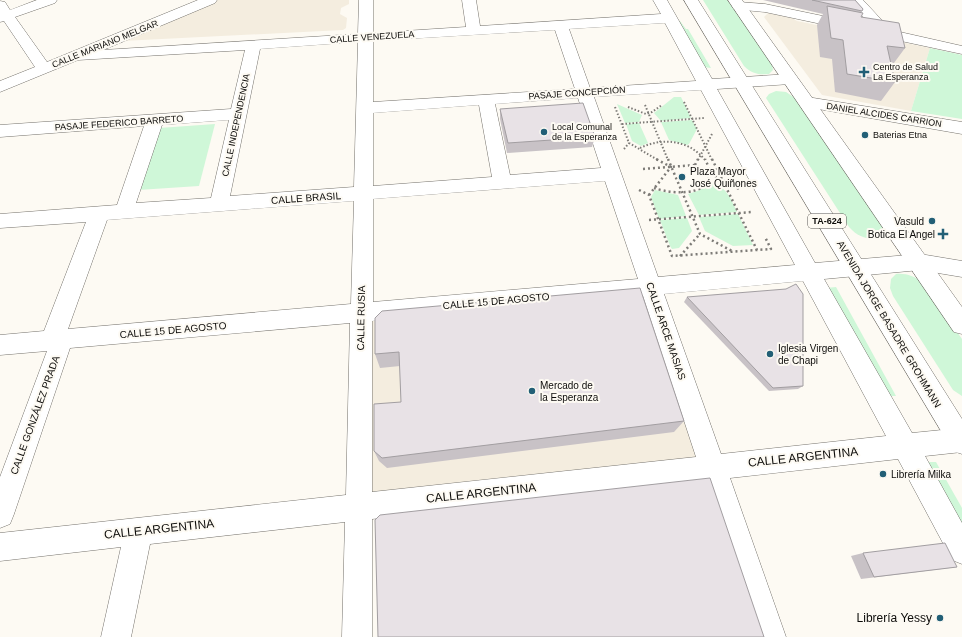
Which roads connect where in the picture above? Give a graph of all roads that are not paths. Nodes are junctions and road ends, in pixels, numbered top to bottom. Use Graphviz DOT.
graph roads {
  1 [pos="50,0"];
  2 [pos="210,0"];
  3 [pos="366,0"];
  4 [pos="469,0"];
  5 [pos="691,0"];
  6 [pos="855,0"];
  7 [pos="737,3"];
  8 [pos="665,9"];
  9 [pos="3,12"];
  10 [pos="561,25"];
  11 [pos="474,30"];
  12 [pos="886,34"];
  13 [pos="365,38"];
  14 [pos="253,45"];
  15 [pos="962,50"];
  16 [pos="75,56"];
  17 [pos="44,69"];
  18 [pos="790,79"];
  19 [pos="741,82"];
  20 [pos="707,84"];
  21 [pos="0,87"];
  22 [pos="585,93"];
  23 [pos="486,99"];
  24 [pos="807,102"];
  25 [pos="364,108"];
  26 [pos="238,114"];
  27 [pos="155,120"];
  28 [pos="960,130"];
  29 [pos="0,131"];
  30 [pos="613,174"];
  31 [pos="502,183"];
  32 [pos="363,194"];
  33 [pos="219,205"];
  34 [pos="124,212"];
  35 [pos="99,214"];
  36 [pos="0,221"];
  37 [pos="920,262"];
  38 [pos="855,268"];
  39 [pos="962,269"];
  40 [pos="810,272"];
  41 [pos="651,286"];
  42 [pos="361,313"];
  43 [pos="962,325"];
  44 [pos="57,340"];
  45 [pos="0,345"];
  46 [pos="961,441"];
  47 [pos="905,446"];
  48 [pos="713,467"];
  49 [pos="358,507"];
  50 [pos="0,514"];
  51 [pos="139,531"];
  52 [pos="0,547"];
  53 [pos="962,550"];
  54 [pos="116,637"];
  55 [pos="357,637"];
  56 [pos="771,637"];
  1 -- 9 [label="main road"];
  2 -- 16 [label="main road, CALLE MARIANO MELGAR"];
  3 -- 13 [label="main road, CALLE RUSIA"];
  4 -- 11 [label="main road"];
  5 -- 19 [label="main road, AVENIDA JORGE BASADRE GROHMANN / TA-624"];
  6 -- 12 [label="main road"];
  7 -- 12 [label="main road"];
  7 -- 18 [label="main road"];
  8 -- 10 [label="main road, CALLE VENEZUELA"];
  8 -- 20 [label="main road"];
  9 -- 17 [label="main road"];
  10 -- 11 [label="main road, CALLE VENEZUELA"];
  10 -- 22 [label="main road, CALLE ARCE MASIAS"];
  11 -- 13 [label="main road, CALLE VENEZUELA"];
  12 -- 15 [label="main road"];
  13 -- 14 [label="main road, CALLE VENEZUELA"];
  13 -- 25 [label="main road, CALLE RUSIA"];
  14 -- 16 [label="main road, CALLE VENEZUELA"];
  14 -- 26 [label="main road, CALLE INDEPENDENCIA"];
  16 -- 17 [label="main road, CALLE MARIANO MELGAR"];
  17 -- 21 [label="main road, CALLE MARIANO MELGAR"];
  18 -- 19 [label="main road, PASAJE CONCEPCIÓN"];
  18 -- 24 [label="main road"];
  19 -- 20 [label="main road, PASAJE CONCEPCIÓN"];
  19 -- 38 [label="main road, AVENIDA JORGE BASADRE GROHMANN / TA-624"];
  20 -- 22 [label="main road, PASAJE CONCEPCIÓN"];
  20 -- 40 [label="main road"];
  22 -- 23 [label="main road, PASAJE CONCEPCIÓN"];
  22 -- 30 [label="main road, CALLE ARCE MASIAS"];
  23 -- 25 [label="main road, PASAJE CONCEPCIÓN"];
  23 -- 31 [label="main road"];
  24 -- 28 [label="main road, DANIEL ALCIDES CARRION"];
  24 -- 37 [label="main road"];
  25 -- 32 [label="main road, CALLE RUSIA"];
  26 -- 27 [label="main road, PASAJE FEDERICO BARRETO"];
  26 -- 33 [label="main road, CALLE INDEPENDENCIA"];
  27 -- 29 [label="main road, PASAJE FEDERICO BARRETO"];
  27 -- 34 [label="main road"];
  30 -- 31 [label="main road, CALLE BRASIL"];
  30 -- 41 [label="main road, CALLE ARCE MASIAS"];
  31 -- 32 [label="main road, CALLE BRASIL"];
  32 -- 33 [label="main road, CALLE BRASIL"];
  32 -- 42 [label="main road, CALLE RUSIA"];
  33 -- 34 [label="main road, CALLE BRASIL"];
  34 -- 35 [label="main road, CALLE BRASIL"];
  35 -- 36 [label="main road, CALLE BRASIL"];
  35 -- 44 [label="main road, CALLE GONZÁLEZ PRADA"];
  37 -- 38 [label="main road, CALLE 15 DE AGOSTO"];
  37 -- 39 [label="main road, CALLE 15 DE AGOSTO"];
  37 -- 43 [label="main road"];
  38 -- 40 [label="main road, CALLE 15 DE AGOSTO"];
  38 -- 46 [label="main road, AVENIDA JORGE BASADRE GROHMANN / TA-624"];
  40 -- 41 [label="main road, CALLE 15 DE AGOSTO"];
  40 -- 47 [label="main road"];
  41 -- 42 [label="main road, CALLE 15 DE AGOSTO"];
  41 -- 48 [label="main road, CALLE ARCE MASIAS"];
  42 -- 44 [label="main road, CALLE 15 DE AGOSTO"];
  42 -- 49 [label="main road, CALLE RUSIA"];
  44 -- 45 [label="main road, CALLE 15 DE AGOSTO"];
  44 -- 50 [label="main road, CALLE GONZÁLEZ PRADA"];
  46 -- 47 [label="main road, CALLE ARGENTINA"];
  47 -- 48 [label="main road, CALLE ARGENTINA"];
  47 -- 53 [label="main road"];
  48 -- 49 [label="main road, CALLE ARGENTINA"];
  48 -- 56 [label="main road, CALLE ARCE MASIAS"];
  49 -- 51 [label="main road, CALLE ARGENTINA"];
  49 -- 55 [label="main road, CALLE RUSIA"];
  51 -- 52 [label="main road, CALLE ARGENTINA"];
  51 -- 54 [label="main road"];
}
